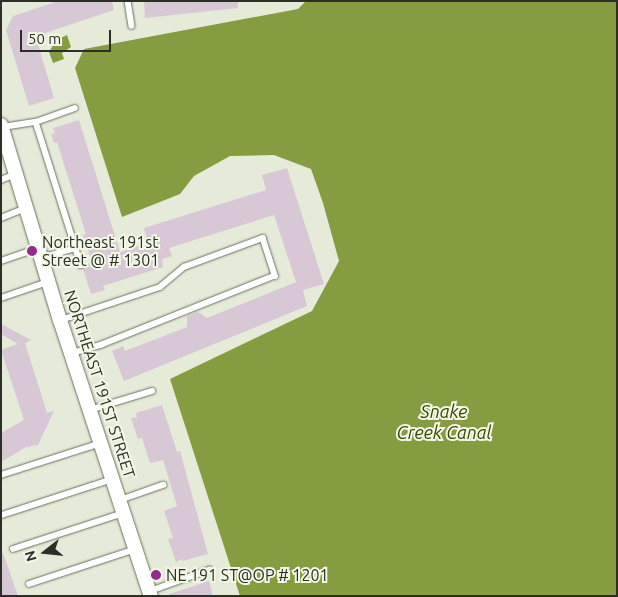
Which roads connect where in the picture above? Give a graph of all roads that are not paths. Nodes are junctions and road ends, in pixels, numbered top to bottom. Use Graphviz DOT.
graph roads {
  1 [pos="128,1"];
  2 [pos="132,26"];
  3 [pos="75,108"];
  4 [pos="36,122"];
  5 [pos="1,126"];
  6 [pos="16,174"];
  7 [pos="1,180"];
  8 [pos="26,208"];
  9 [pos="1,218"];
  10 [pos="75,248"];
  11 [pos="40,253"];
  12 [pos="1,262"];
  13 [pos="81,265"];
  14 [pos="48,282"];
  15 [pos="1,298"];
  16 [pos="60,320"];
  17 [pos="71,354"];
  18 [pos="152,391"];
  19 [pos="90,410"];
  20 [pos="101,443"];
  21 [pos="1,475"];
  22 [pos="113,479"];
  23 [pos="163,485"];
  24 [pos="122,507"];
  25 [pos="2,515"];
  26 [pos="13,549"];
  27 [pos="136,549"];
  28 [pos="209,570"];
  29 [pos="29,584"];
  30 [pos="150,593"];
  1 -- 2 [label="lane"];
  3 -- 4 [label="lane"];
  4 -- 5 [label="lane"];
  4 -- 10 [label="lane"];
  5 -- 6 [label="street, NORTHEAST 191ST STREET"];
  6 -- 7 [label="lane"];
  6 -- 8 [label="street, NORTHEAST 191ST STREET"];
  8 -- 9 [label="lane"];
  8 -- 11 [label="street, NORTHEAST 191ST STREET"];
  10 -- 11 [label="lane"];
  10 -- 13 [label="lane"];
  11 -- 12 [label="lane"];
  11 -- 14 [label="street, NORTHEAST 191ST STREET"];
  14 -- 15 [label="lane"];
  14 -- 16 [label="street, NORTHEAST 191ST STREET"];
  16 -- 17 [label="street, NORTHEAST 191ST STREET"];
  16 -- 17 [label="lane"];
  17 -- 19 [label="street, NORTHEAST 191ST STREET"];
  18 -- 19 [label="lane"];
  19 -- 20 [label="street, NORTHEAST 191ST STREET"];
  20 -- 21 [label="lane"];
  20 -- 22 [label="street, NORTHEAST 191ST STREET"];
  22 -- 24 [label="street, NORTHEAST 191ST STREET"];
  22 -- 25 [label="lane"];
  23 -- 24 [label="lane"];
  24 -- 26 [label="lane"];
  24 -- 27 [label="street, NORTHEAST 191ST STREET"];
  27 -- 29 [label="lane"];
  27 -- 30 [label="street, NORTHEAST 191ST STREET"];
  28 -- 30 [label="lane"];
}
